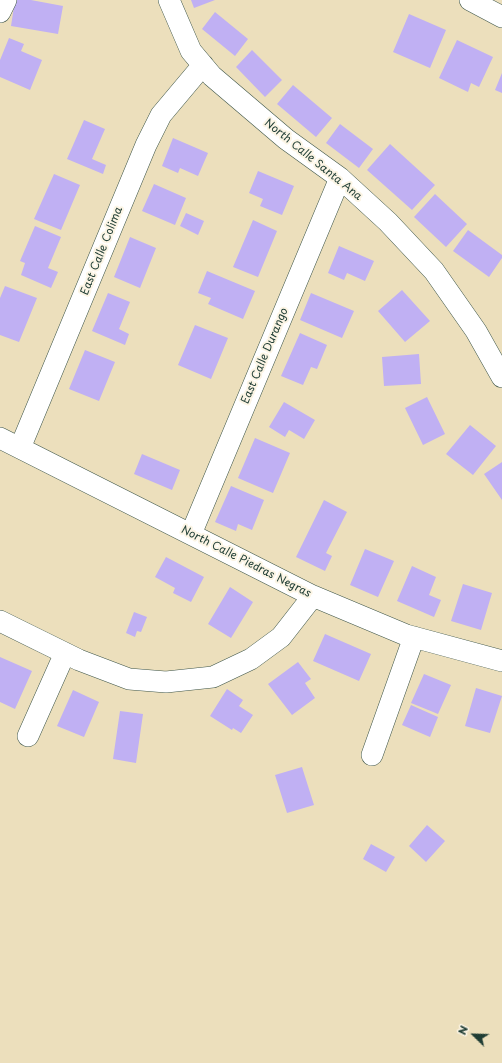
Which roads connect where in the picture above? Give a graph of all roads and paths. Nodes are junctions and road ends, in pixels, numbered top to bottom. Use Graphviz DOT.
graph roads {
  1 [pos="6,0"];
  2 [pos="169,0"];
  3 [pos="0,12"];
  4 [pos="202,65"];
  5 [pos="340,178"];
  6 [pos="502,377"];
  7 [pos="0,438"];
  8 [pos="20,448"];
  9 [pos="191,534"];
  10 [pos="313,596"];
  11 [pos="0,621"];
  12 [pos="414,637"];
  13 [pos="65,653"];
  14 [pos="502,661"];
  15 [pos="28,736"];
  16 [pos="372,755"];
  1 -- 3 [label="street"];
  2 -- 4 [label="street, North Calle Santa Ana"];
  4 -- 5 [label="street, North Calle Santa Ana"];
  4 -- 8 [label="street, East Calle Colima"];
  5 -- 6 [label="street, North Calle Santa Ana"];
  5 -- 9 [label="street, East Calle Durango"];
  7 -- 8 [label="street, North Calle Piedras Negras"];
  8 -- 9 [label="street, North Calle Piedras Negras"];
  9 -- 10 [label="street, North Calle Piedras Negras"];
  10 -- 12 [label="street, North Calle Piedras Negras"];
  10 -- 13 [label="street"];
  11 -- 13 [label="street"];
  12 -- 14 [label="street, North Calle Piedras Negras"];
  12 -- 16 [label="street"];
  13 -- 15 [label="street"];
}
